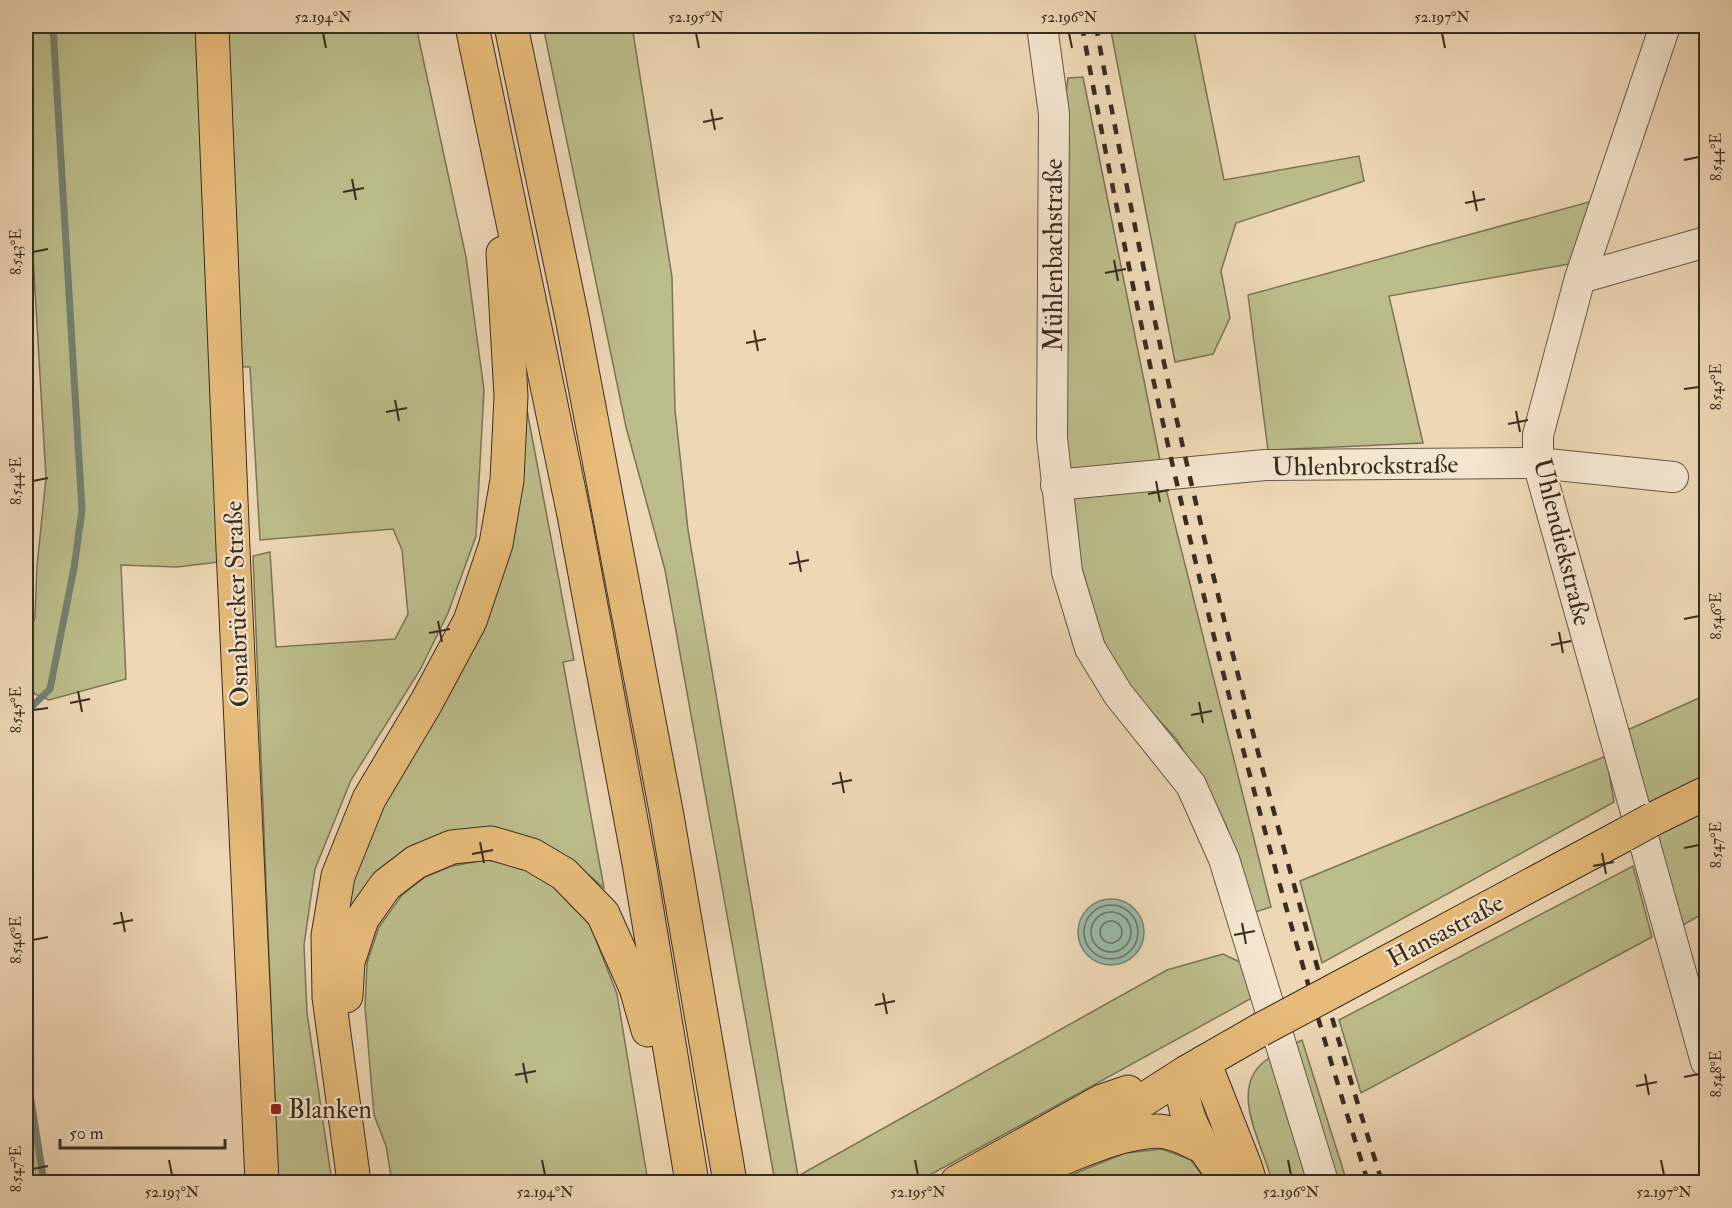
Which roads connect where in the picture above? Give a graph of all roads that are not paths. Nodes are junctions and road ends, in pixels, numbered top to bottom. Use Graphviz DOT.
graph roads {
  1 [pos="212,26"];
  2 [pos="472,26"];
  3 [pos="511,26"];
  4 [pos="1042,26"];
  5 [pos="1665,26"];
  6 [pos="498,143"];
  7 [pos="1707,242"];
  8 [pos="1580,278"];
  9 [pos="1538,463"];
  10 [pos="1673,477"];
  11 [pos="1056,485"];
  12 [pos="1707,793"];
  13 [pos="1707,1062"];
  14 [pos="1195,1067"];
  15 [pos="1203,1147"];
  16 [pos="730,1175"];
  17 [pos="1028,1175"];
  18 [pos="262,1182"];
  19 [pos="354,1182"];
  20 [pos="370,1182"];
  21 [pos="690,1182"];
  22 [pos="957,1182"];
  23 [pos="1229,1182"];
  24 [pos="1250,1182"];
  25 [pos="1323,1182"];
  1 -- 18 [label="main road, Osnabrücker Straße"];
  2 -- 6 [label="main road"];
  3 -- 16 [label="main road"];
  4 -- 11 [label="street, Mühlenbachstraße"];
  5 -- 8 [label="street, Uhlendiekstraße"];
  6 -- 19 [label="main road"];
  6 -- 21 [label="main road"];
  7 -- 8 [label="street"];
  8 -- 9 [label="street, Uhlendiekstraße"];
  9 -- 10 [label="street, Uhlenbrockstraße"];
  9 -- 11 [label="street, Uhlenbrockstraße"];
  9 -- 13 [label="street, Uhlendiekstraße"];
  11 -- 25 [label="street, Mühlenbachstraße"];
  12 -- 14 [label="main road, Hansastraße, bridge"];
  14 -- 15 [label="main road"];
  14 -- 17 [label="main road, Hansastraße"];
  14 -- 22 [label="main road, Hansastraße"];
  14 -- 24 [label="main road"];
  15 -- 17 [label="main road"];
  15 -- 23 [label="main road"];
  20 -- 21 [label="main road"];
}
